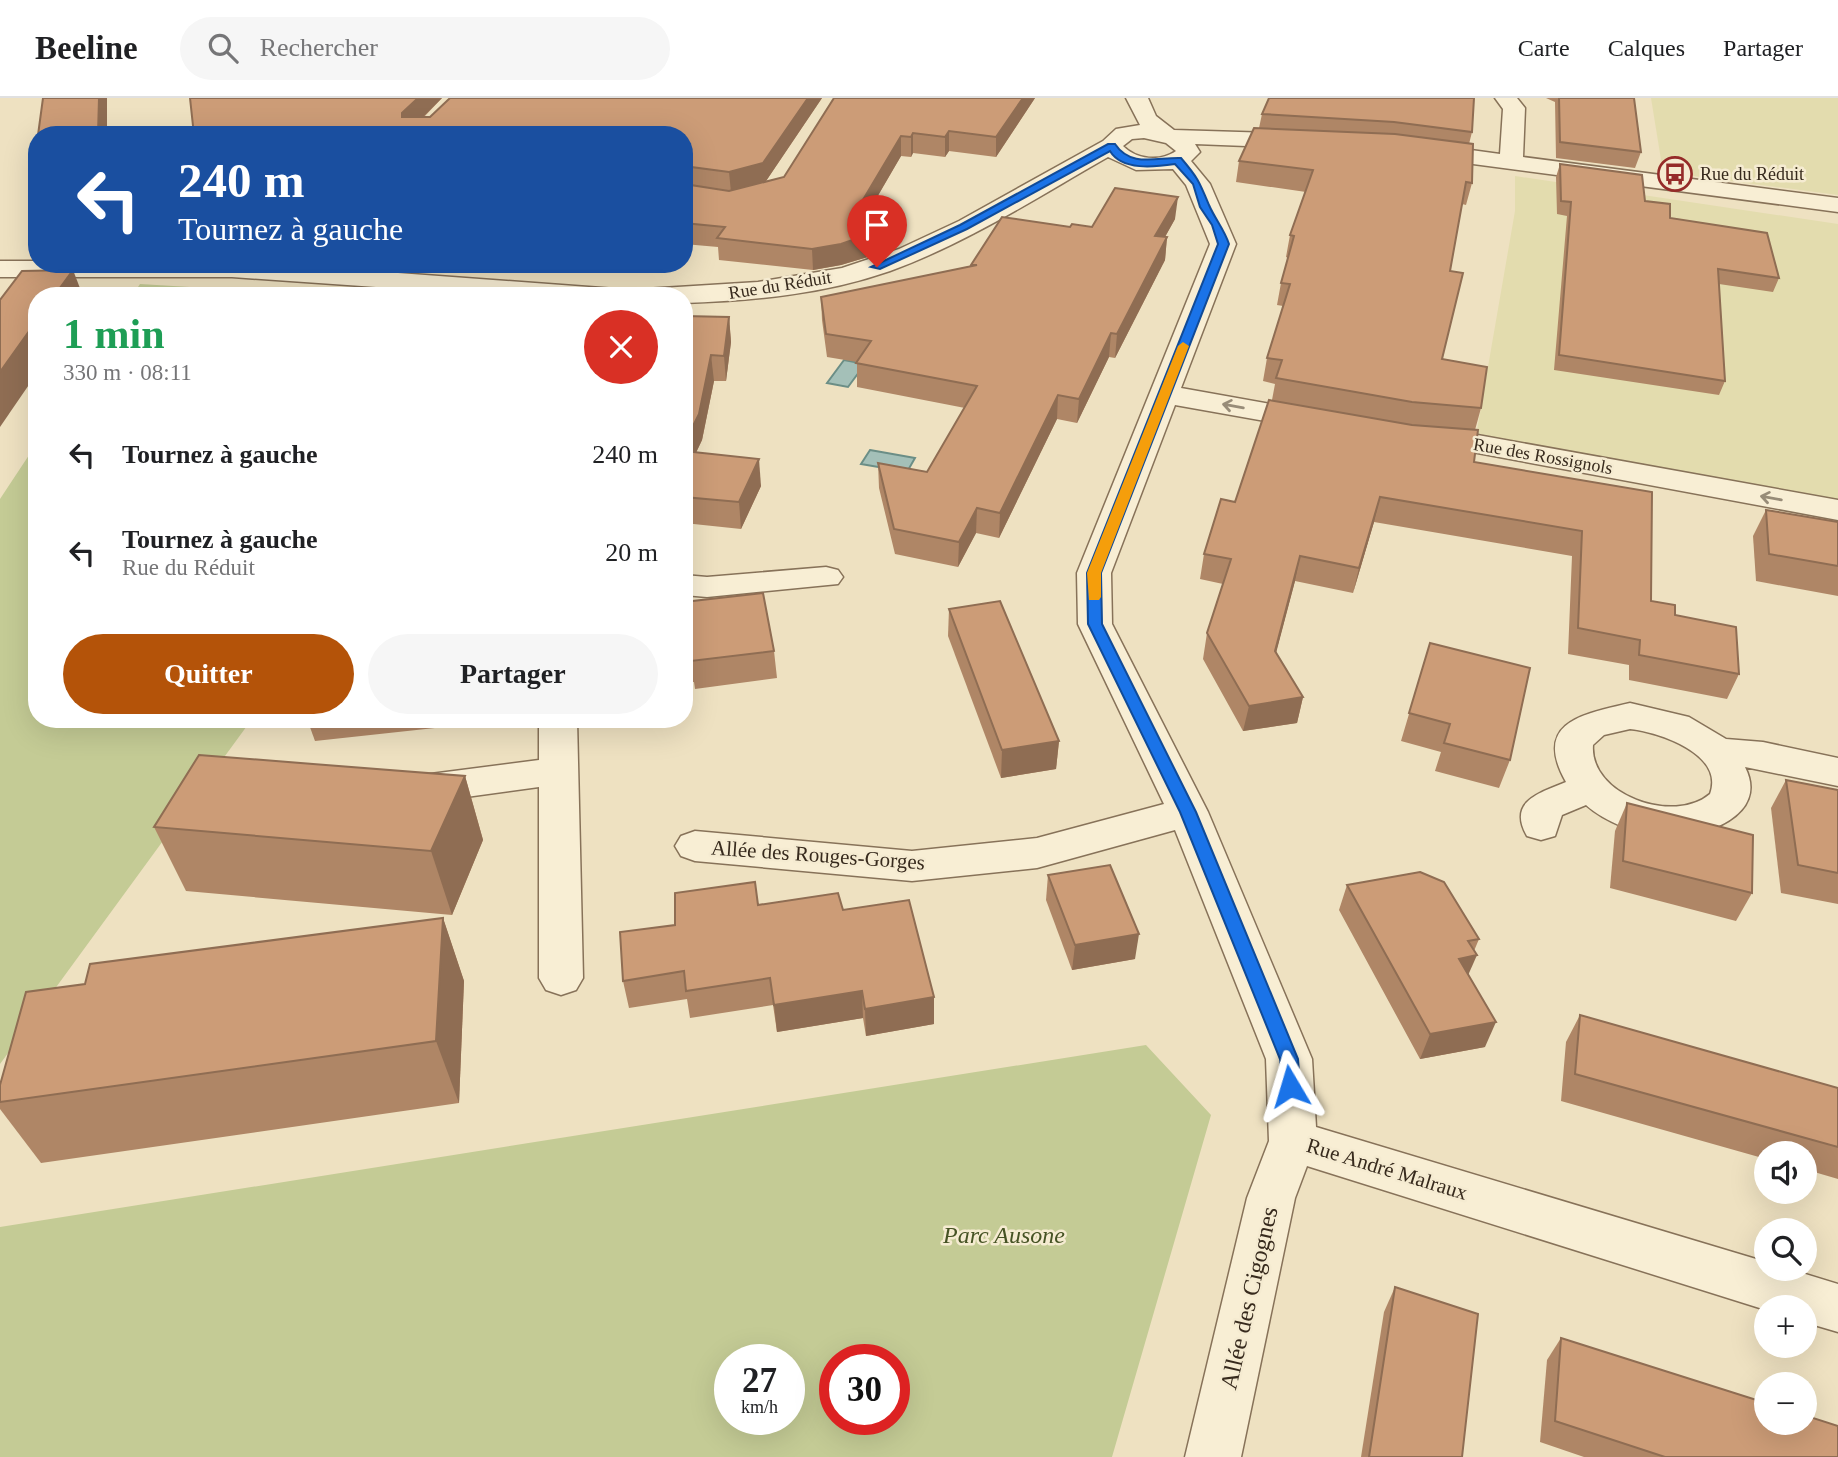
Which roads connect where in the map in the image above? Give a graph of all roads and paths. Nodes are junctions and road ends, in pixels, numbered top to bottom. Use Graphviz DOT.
graph roads {
  1 [pos="1125,98"];
  2 [pos="1137,98"];
  3 [pos="1506,98"];
  4 [pos="1116,141"];
  5 [pos="1326,142"];
  6 [pos="1176,146"];
  7 [pos="1391,146"];
  8 [pos="1511,160"];
  9 [pos="1139,163"];
  10 [pos="1032,189"];
  11 [pos="1838,205"];
  12 [pos="1205,207"];
  13 [pos="8,268"];
  14 [pos="28,268"];
  15 [pos="295,273"];
  16 [pos="527,273"];
  17 [pos="515,287"];
  18 [pos="0,294"];
  19 [pos="693,295"];
  20 [pos="1164,394"];
  21 [pos="1340,426"];
  22 [pos="1393,436"];
  23 [pos="1838,510"];
  24 [pos="826,577"];
  25 [pos="693,586"];
  26 [pos="558,728"];
  27 [pos="1719,752"];
  28 [pos="558,771"];
  29 [pos="1838,772"];
  30 [pos="1590,789"];
  31 [pos="384,793"];
  32 [pos="1188,812"];
  33 [pos="1541,826"];
  34 [pos="695,846"];
  35 [pos="561,978"];
  36 [pos="1293,1140"];
  37 [pos="1838,1308"];
  38 [pos="1213,1457"];
  1 -- 4 [label="street"];
  2 -- 6 [label="street, Rue André Malraux"];
  3 -- 8 [label="street"];
  4 -- 6 [label="street"];
  4 -- 9 [label="street"];
  4 -- 10 [label="street, Rue du Réduit"];
  5 -- 6 [label="street"];
  6 -- 9 [label="street, Rue du Réduit"];
  6 -- 12 [label="street, Rue André Malraux"];
  7 -- 8 [label="street"];
  8 -- 11 [label="street"];
  9 -- 10 [label="street, Rue du Réduit"];
  9 -- 12 [label="street"];
  10 -- 19 [label="street, Rue du Réduit"];
  12 -- 20 [label="street, Rue André Malraux"];
  13 -- 14 [label="street"];
  13 -- 18 [label="street"];
  15 -- 17 [label="street"];
  16 -- 17 [label="street"];
  21 -- 20 [label="street, one-way"];
  20 -- 32 [label="street, Rue André Malraux"];
  23 -- 22 [label="street, Rue des Rossignols, one-way"];
  24 -- 25 [label="street"];
  26 -- 28 [label="street"];
  27 -- 29 [label="street"];
  27 -- 30 [label="street"];
  27 -- 30 [label="street"];
  28 -- 31 [label="street"];
  28 -- 35 [label="street"];
  30 -- 33 [label="street"];
  32 -- 34 [label="street, Allée des Rouges-Gorges"];
  32 -- 36 [label="street, Rue André Malraux"];
  36 -- 37 [label="street, Rue André Malraux"];
  36 -- 38 [label="street, Allée des Cigognes"];
}
